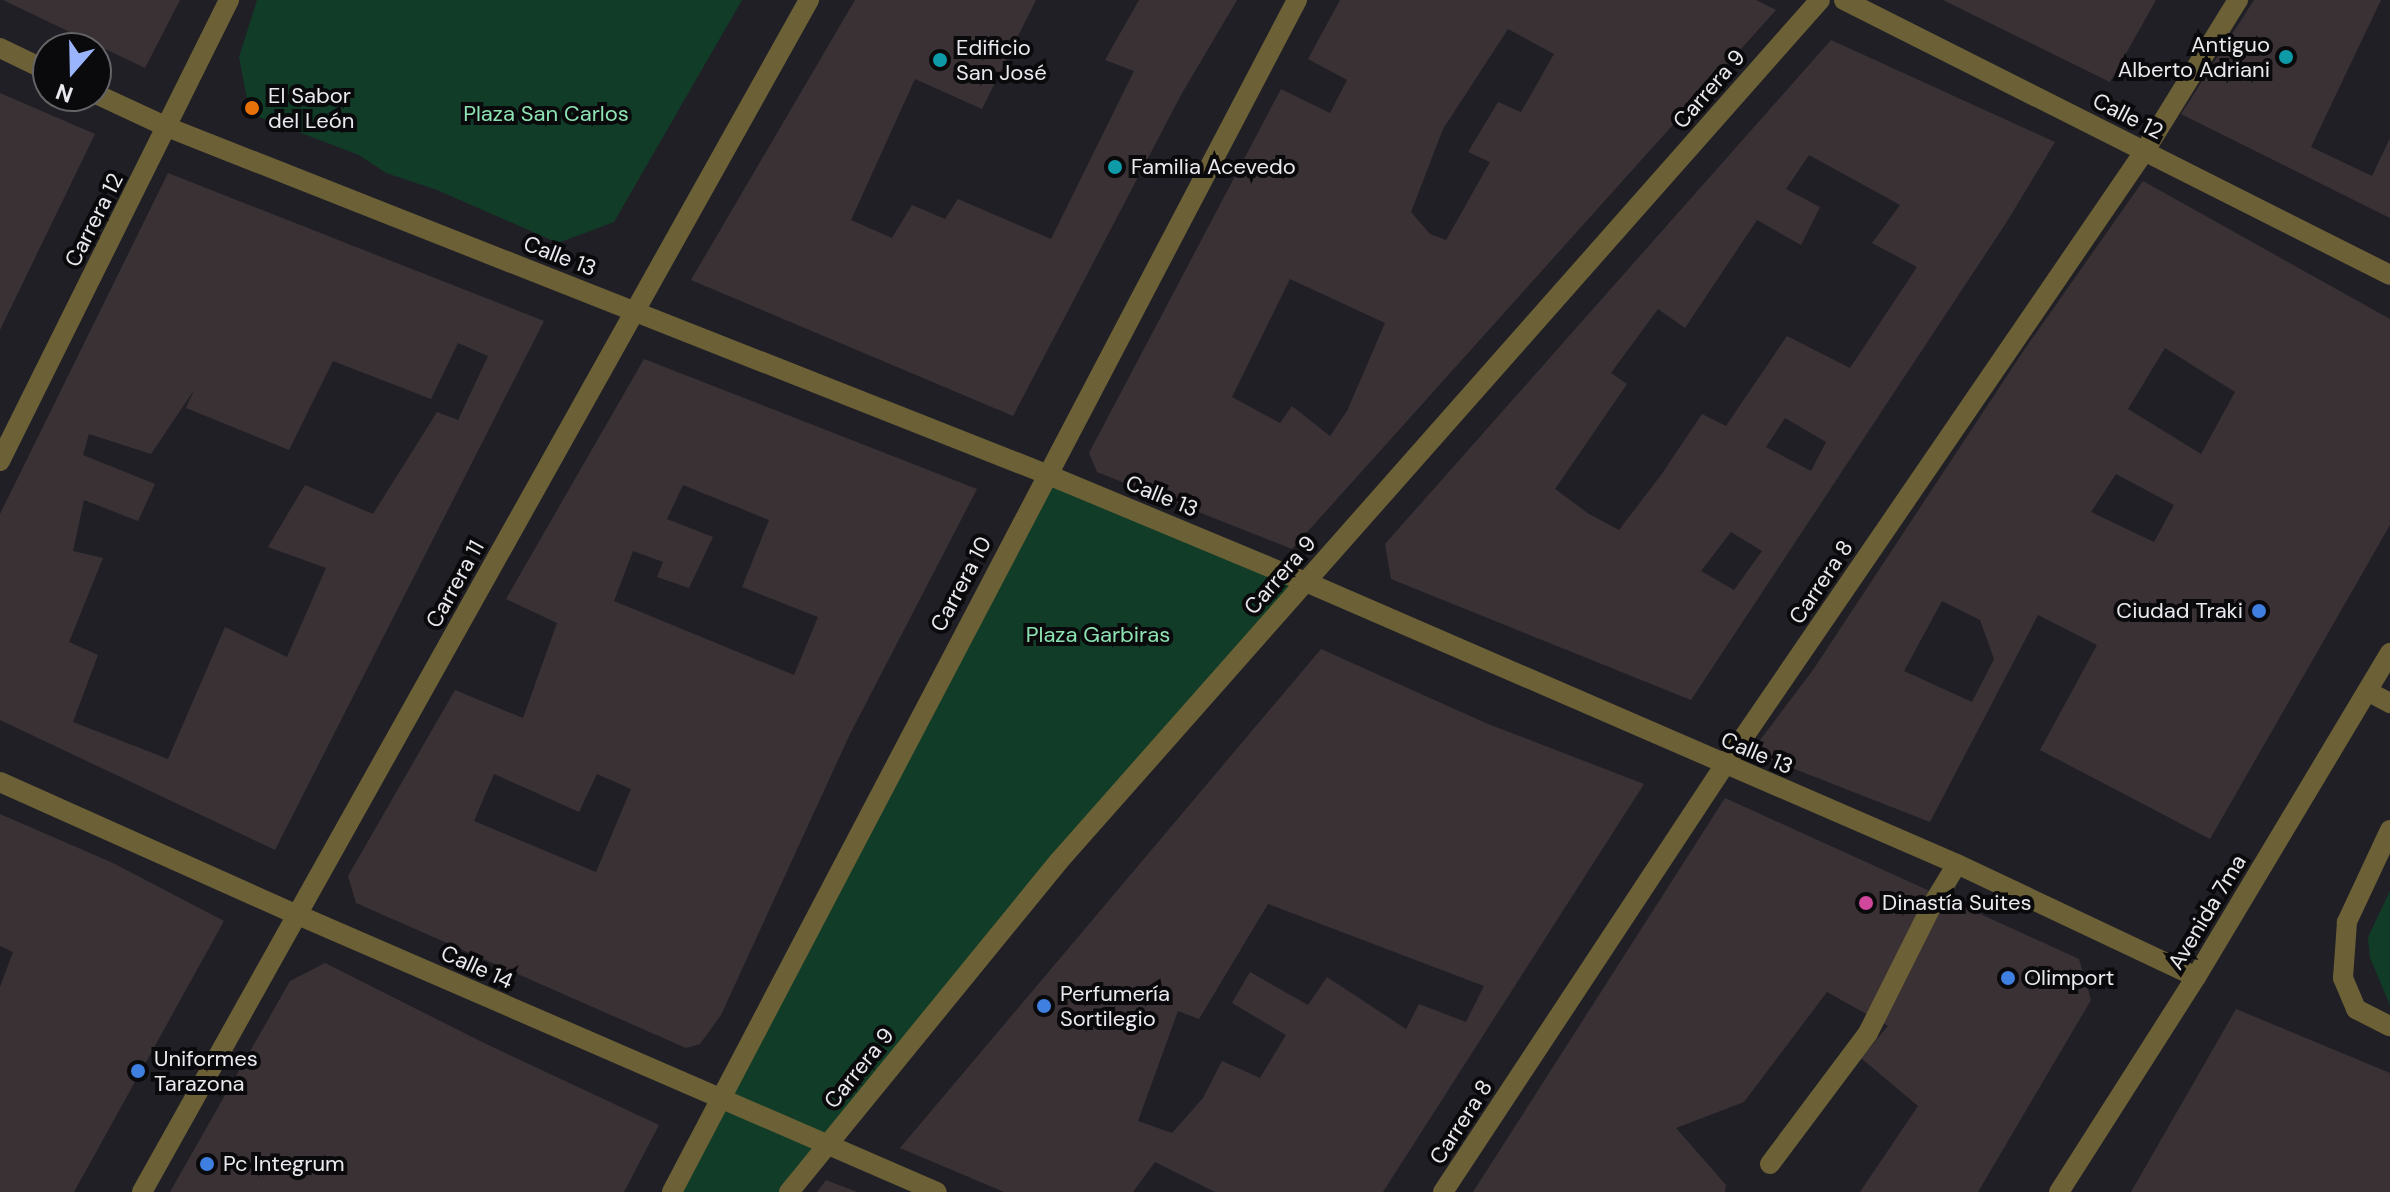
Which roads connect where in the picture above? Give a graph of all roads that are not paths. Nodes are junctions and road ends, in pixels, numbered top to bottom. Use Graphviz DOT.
graph roads {
  1 [pos="229,0"];
  2 [pos="809,0"];
  3 [pos="1297,0"];
  4 [pos="1820,0"];
  5 [pos="1844,0"];
  6 [pos="2238,0"];
  7 [pos="0,48"];
  8 [pos="32,63"];
  9 [pos="112,101"];
  10 [pos="167,127"];
  11 [pos="2144,152"];
  12 [pos="2390,275"];
  13 [pos="635,311"];
  14 [pos="0,461"];
  15 [pos="1046,474"];
  16 [pos="1306,582"];
  17 [pos="2390,653"];
  18 [pos="2369,692"];
  19 [pos="2390,703"];
  20 [pos="1724,766"];
  21 [pos="0,782"];
  22 [pos="2390,830"];
  23 [pos="1957,864"];
  24 [pos="298,915"];
  25 [pos="2196,977"];
  26 [pos="2390,1026"];
  27 [pos="719,1099"];
  28 [pos="828,1144"];
  29 [pos="1770,1164"];
  30 [pos="142,1192"];
  31 [pos="672,1192"];
  32 [pos="789,1192"];
  33 [pos="937,1192"];
  34 [pos="1443,1192"];
  35 [pos="2059,1192"];
  1 -- 10 [label="street, Carrera 12"];
  2 -- 13 [label="street, Carrera 11"];
  3 -- 15 [label="street, Carrera 10"];
  4 -- 16 [label="street, Carrera 9"];
  5 -- 11 [label="street, Calle 12"];
  6 -- 11 [label="street, Carrera 8"];
  7 -- 8 [label="street"];
  9 -- 10 [label="street, Calle 13"];
  10 -- 13 [label="street, Calle 13"];
  10 -- 14 [label="street, Carrera 12"];
  11 -- 12 [label="street, Calle 12"];
  11 -- 20 [label="street, Carrera 8"];
  13 -- 15 [label="street, Calle 13"];
  13 -- 24 [label="street, Carrera 11"];
  15 -- 16 [label="street, Calle 13"];
  15 -- 27 [label="street, Carrera 10"];
  16 -- 20 [label="street, Calle 13"];
  16 -- 28 [label="street, Carrera 9"];
  17 -- 18 [label="street, Avenida 7ma"];
  18 -- 19 [label="street"];
  18 -- 25 [label="street, Avenida 7ma"];
  20 -- 23 [label="street, Calle 13"];
  20 -- 34 [label="street, Carrera 8"];
  21 -- 24 [label="street, Calle 14"];
  22 -- 26 [label="street"];
  23 -- 25 [label="street, Calle 13"];
  23 -- 29 [label="street"];
  24 -- 27 [label="street, Calle 14"];
  24 -- 30 [label="street, Carrera 11"];
  25 -- 35 [label="street, Avenida 7ma"];
  27 -- 28 [label="street, Calle 14"];
  27 -- 31 [label="street, Carrera 10"];
  28 -- 32 [label="street, Carrera 9"];
  28 -- 33 [label="street, Calle 14"];
}
